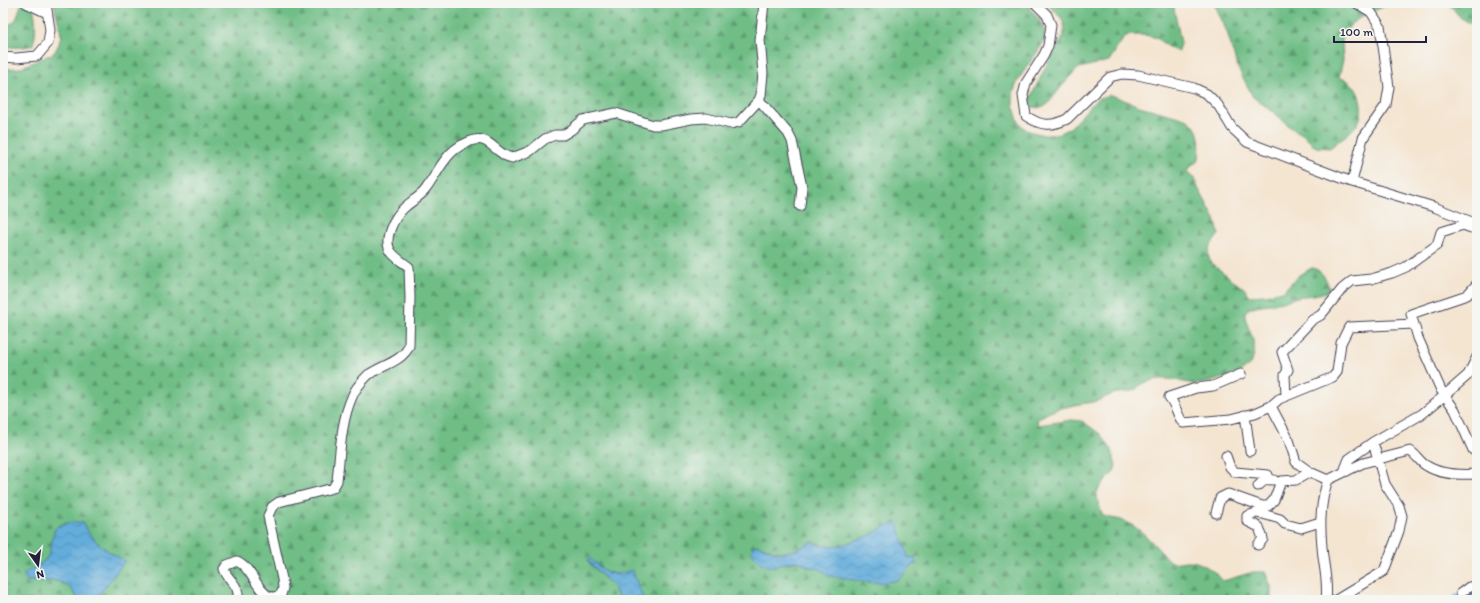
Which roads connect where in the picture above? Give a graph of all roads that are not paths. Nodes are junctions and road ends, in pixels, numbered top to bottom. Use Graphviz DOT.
graph roads {
  1 [pos="26,3"];
  2 [pos="46,3"];
  3 [pos="764,3"];
  4 [pos="1035,3"];
  5 [pos="1356,3"];
  6 [pos="47,13"];
  7 [pos="3,57"];
  8 [pos="759,100"];
  9 [pos="1352,182"];
  10 [pos="800,206"];
  11 [pos="1477,224"];
  12 [pos="1477,230"];
  13 [pos="1477,284"];
  14 [pos="1414,324"];
  15 [pos="1477,357"];
  16 [pos="1241,374"];
  17 [pos="1445,395"];
  18 [pos="1286,396"];
  19 [pos="1271,406"];
  20 [pos="1245,415"];
  21 [pos="1373,442"];
  22 [pos="1250,451"];
  23 [pos="1477,452"];
  24 [pos="1226,456"];
  25 [pos="1379,458"];
  26 [pos="1347,470"];
  27 [pos="1310,472"];
  28 [pos="1477,474"];
  29 [pos="1268,479"];
  30 [pos="1328,480"];
  31 [pos="1281,481"];
  32 [pos="1258,486"];
  33 [pos="1266,510"];
  34 [pos="1216,513"];
  35 [pos="1320,522"];
  36 [pos="1258,545"];
  37 [pos="1477,585"];
  38 [pos="1461,594"];
  39 [pos="1477,597"];
  40 [pos="238,600"];
  41 [pos="1326,600"];
  42 [pos="1336,600"];
  43 [pos="1470,600"];
  1 -- 6 [label="street"];
  2 -- 6 [label="street"];
  3 -- 8 [label="street"];
  4 -- 9 [label="street"];
  5 -- 9 [label="street"];
  6 -- 7 [label="street"];
  8 -- 10 [label="street"];
  8 -- 40 [label="street"];
  9 -- 11 [label="street"];
  12 -- 18 [label="street"];
  13 -- 14 [label="street"];
  14 -- 17 [label="street"];
  14 -- 18 [label="street"];
  15 -- 17 [label="street"];
  16 -- 20 [label="street"];
  17 -- 21 [label="street"];
  17 -- 23 [label="street"];
  18 -- 19 [label="street"];
  19 -- 20 [label="street"];
  19 -- 27 [label="street"];
  20 -- 22 [label="street"];
  21 -- 25 [label="street"];
  21 -- 26 [label="street"];
  24 -- 29 [label="street"];
  25 -- 26 [label="street"];
  25 -- 28 [label="street"];
  25 -- 42 [label="street"];
  26 -- 30 [label="street"];
  27 -- 30 [label="street"];
  27 -- 31 [label="street"];
  29 -- 31 [label="street"];
  29 -- 32 [label="street"];
  30 -- 35 [label="street"];
  31 -- 33 [label="street"];
  33 -- 34 [label="street"];
  33 -- 35 [label="street"];
  33 -- 36 [label="street"];
  35 -- 41 [label="street"];
  37 -- 38 [label="street"];
  39 -- 43 [label="street"];
}
